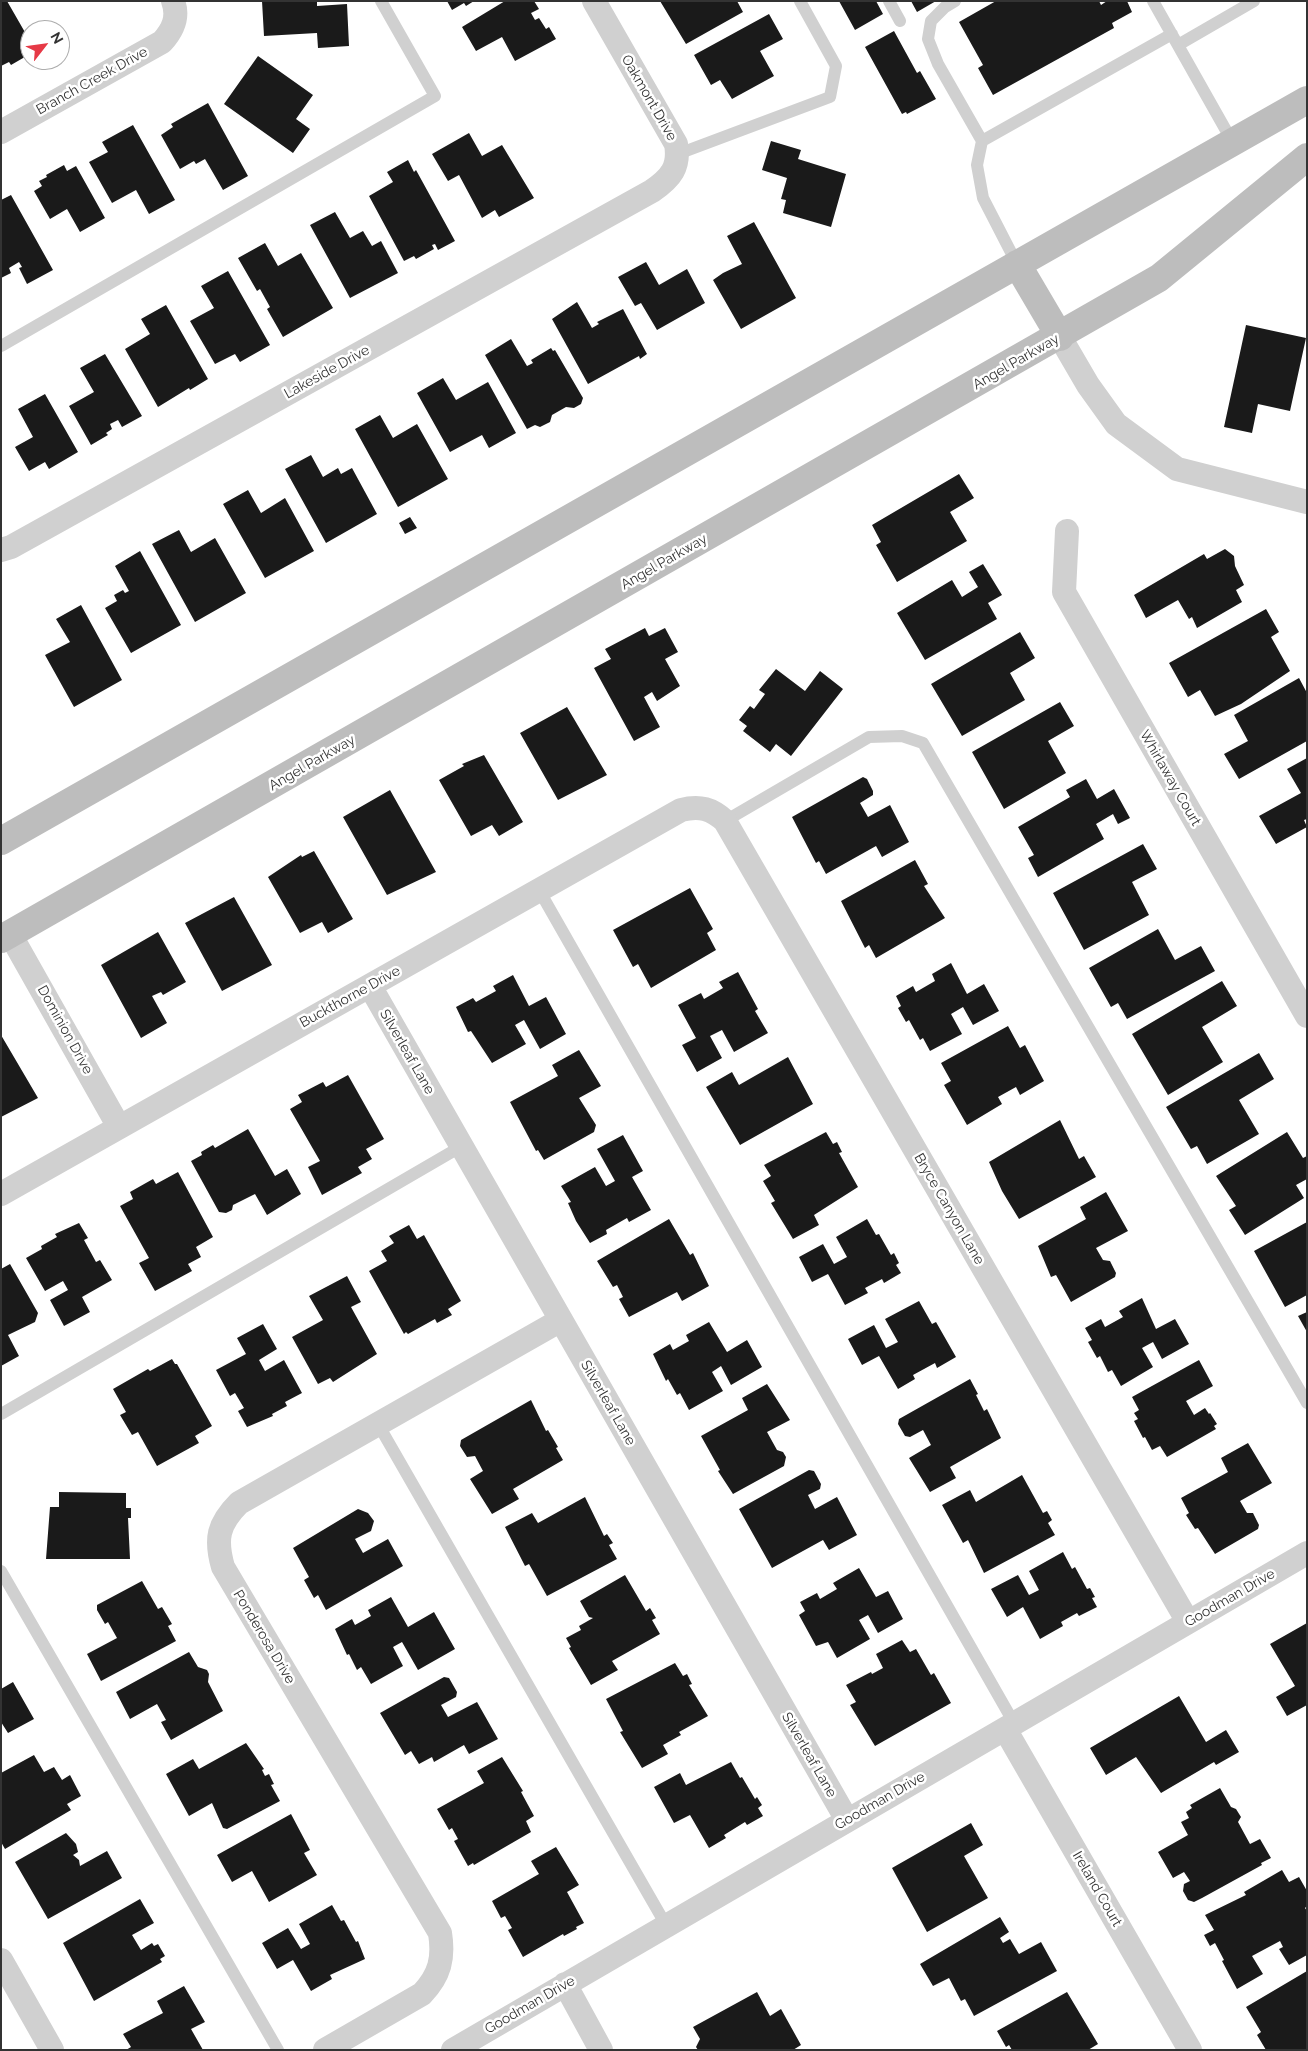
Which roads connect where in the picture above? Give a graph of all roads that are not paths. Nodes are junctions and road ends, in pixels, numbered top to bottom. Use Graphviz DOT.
graph roads {
  1 [pos="381,1"];
  2 [pos="594,1"];
  3 [pos="800,1"];
  4 [pos="889,1"];
  5 [pos="954,1"];
  6 [pos="1153,1"];
  7 [pos="1254,1"];
  8 [pos="174,12"];
  9 [pos="900,21"];
  10 [pos="1175,40"];
  11 [pos="1307,100"];
  12 [pos="1,132"];
  13 [pos="982,141"];
  14 [pos="1232,141"];
  15 [pos="678,154"];
  16 [pos="1307,157"];
  17 [pos="652,191"];
  18 [pos="1017,264"];
  19 [pos="1060,337"];
  20 [pos="1,346"];
  21 [pos="1307,502"];
  22 [pos="1067,531"];
  23 [pos="1,550"];
  24 [pos="700,808"];
  25 [pos="725,822"];
  26 [pos="1,841"];
  27 [pos="539,890"];
  28 [pos="4,930"];
  29 [pos="1299,984"];
  30 [pos="370,986"];
  31 [pos="1307,1016"];
  32 [pos="120,1127"];
  33 [pos="462,1146"];
  34 [pos="1,1194"];
  35 [pos="561,1320"];
  36 [pos="1307,1403"];
  37 [pos="1,1414"];
  38 [pos="378,1424"];
  39 [pos="1307,1553"];
  40 [pos="1,1571"];
  41 [pos="1188,1622"];
  42 [pos="1009,1726"];
  43 [pos="847,1820"];
  44 [pos="666,1925"];
  45 [pos="1,1960"];
  46 [pos="565,1984"];
  47 [pos="52,2050"];
  48 [pos="278,2050"];
  49 [pos="325,2050"];
  50 [pos="453,2050"];
  51 [pos="602,2050"];
  52 [pos="1190,2050"];
  1 -- 20 [label="lane"];
  2 -- 15 [label="street, Oakmont Drive"];
  3 -- 15 [label="lane"];
  4 -- 9 [label="lane"];
  5 -- 13 [label="lane"];
  6 -- 10 [label="lane"];
  7 -- 10 [label="lane"];
  8 -- 12 [label="street, Branch Creek Drive"];
  10 -- 13 [label="lane"];
  10 -- 14 [label="lane"];
  11 -- 14 [label="main road"];
  13 -- 18 [label="lane"];
  14 -- 18 [label="main road"];
  15 -- 17 [label="street, Oakmont Drive"];
  16 -- 19 [label="main road, Angel Parkway"];
  17 -- 23 [label="street, Lakeside Drive"];
  18 -- 19 [label="main road"];
  18 -- 26 [label="main road"];
  19 -- 21 [label="street"];
  19 -- 28 [label="main road, Angel Parkway"];
  22 -- 29 [label="street, Whirlaway Court"];
  24 -- 25 [label="street, Bryce Canyon Lane"];
  24 -- 27 [label="street, Buckthorne Drive"];
  25 -- 36 [label="lane"];
  25 -- 41 [label="street, Bryce Canyon Lane"];
  27 -- 30 [label="street, Buckthorne Drive"];
  27 -- 42 [label="lane"];
  28 -- 32 [label="street, Dominion Drive"];
  29 -- 31 [label="street, Whirlaway Court"];
  30 -- 32 [label="street, Buckthorne Drive"];
  30 -- 33 [label="street, Silverleaf Lane"];
  32 -- 34 [label="street, Buckthorne Drive"];
  33 -- 35 [label="street, Silverleaf Lane"];
  33 -- 37 [label="lane"];
  35 -- 38 [label="street, Ponderosa Drive"];
  35 -- 43 [label="street, Silverleaf Lane"];
  38 -- 44 [label="lane"];
  38 -- 49 [label="street, Ponderosa Drive"];
  39 -- 41 [label="street, Goodman Drive"];
  40 -- 48 [label="lane"];
  41 -- 42 [label="street, Goodman Drive"];
  42 -- 43 [label="street, Goodman Drive"];
  42 -- 52 [label="street, Ireland Court"];
  43 -- 44 [label="street, Goodman Drive"];
  44 -- 46 [label="street, Goodman Drive"];
  45 -- 47 [label="street"];
  46 -- 50 [label="street, Goodman Drive"];
  46 -- 51 [label="street"];
}
